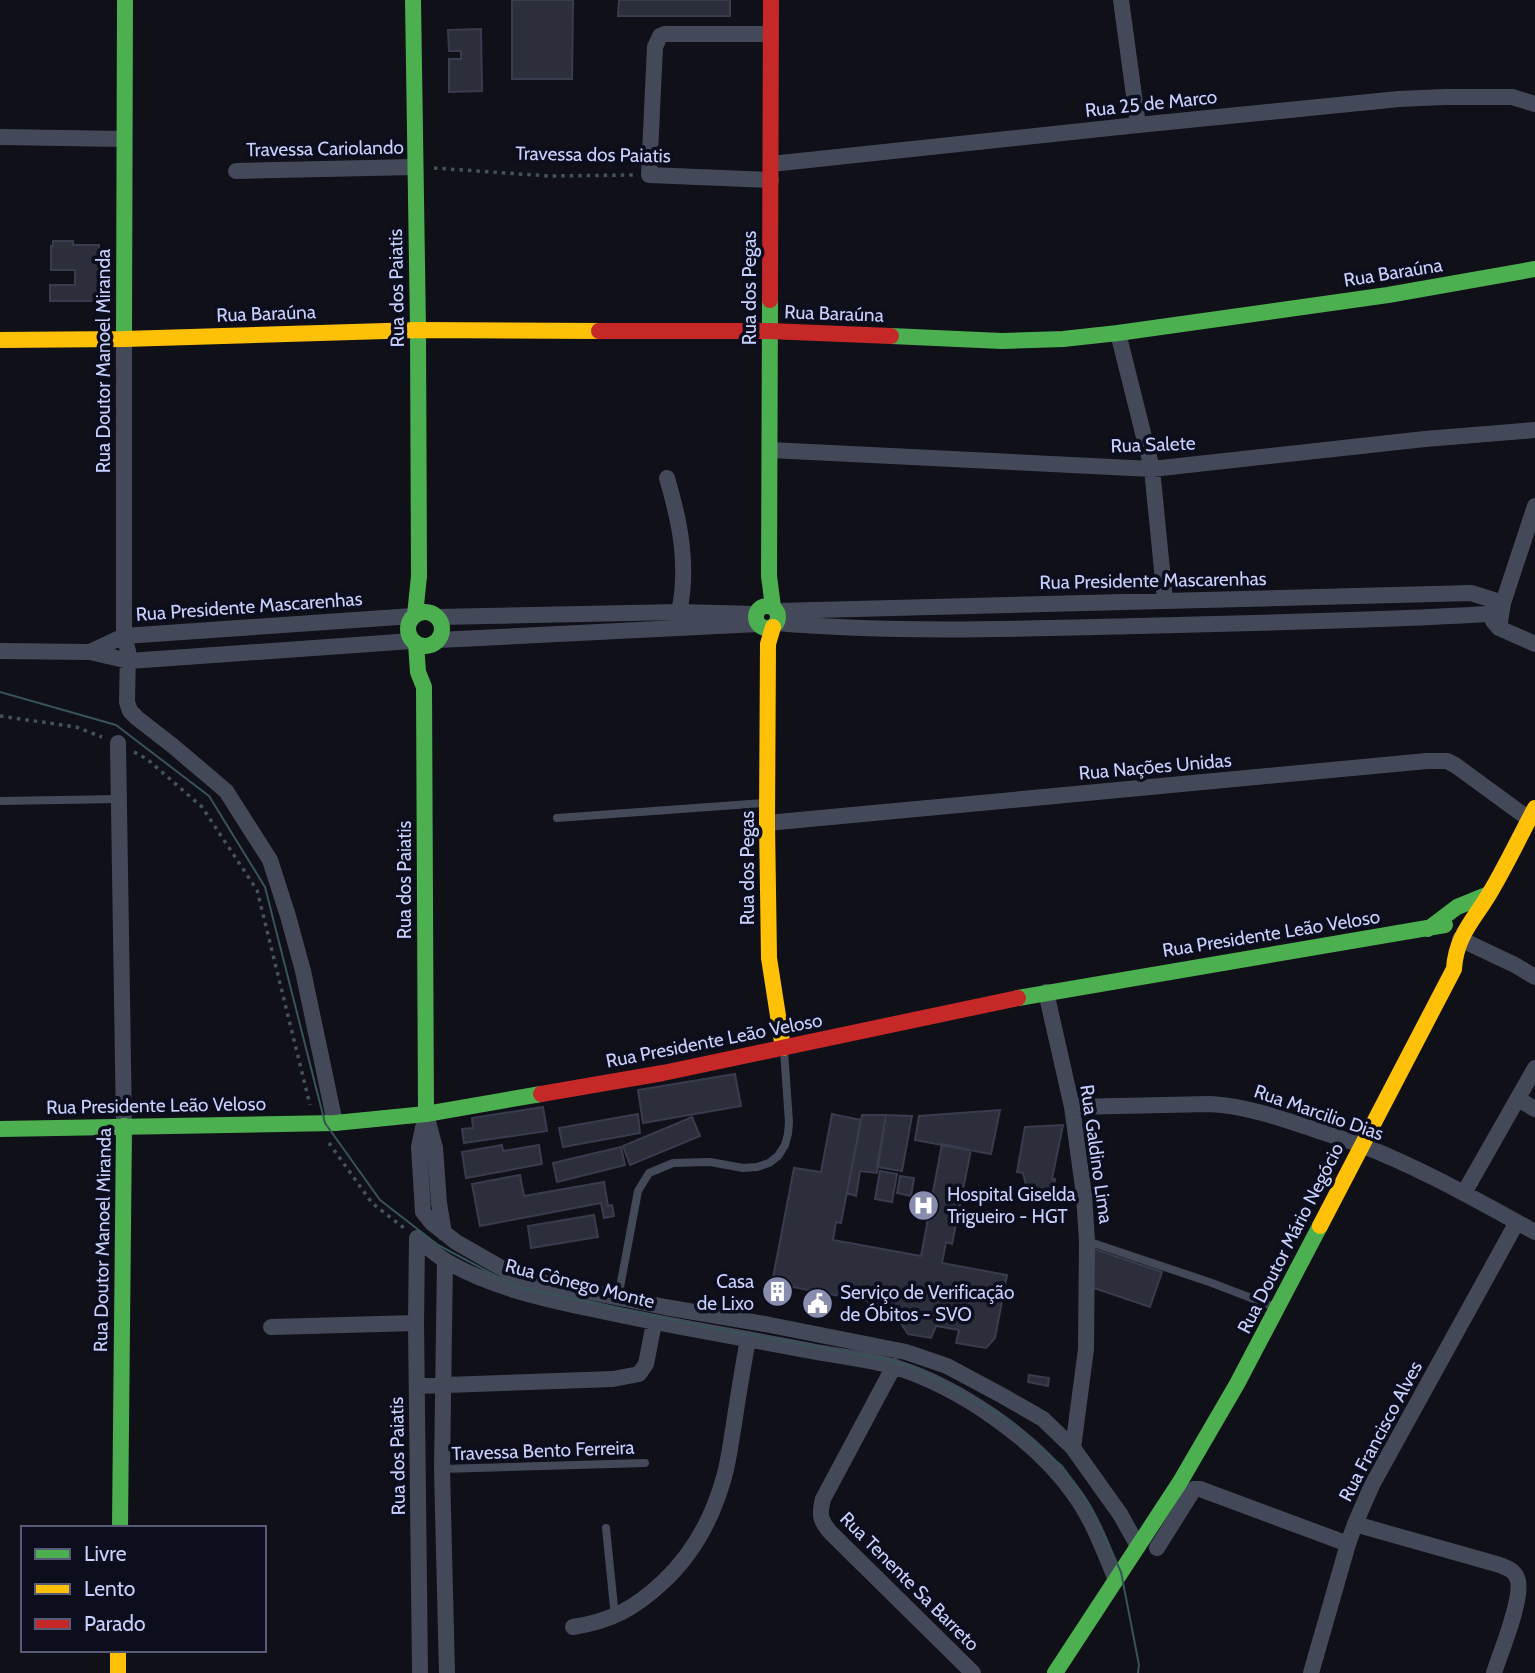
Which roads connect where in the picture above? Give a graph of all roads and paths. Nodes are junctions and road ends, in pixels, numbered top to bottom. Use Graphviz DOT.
graph roads {
  1 [pos="125,0"];
  2 [pos="413,0"];
  3 [pos="771,0"];
  4 [pos="1121,0"];
  5 [pos="771,34"];
  6 [pos="1535,104"];
  7 [pos="1138,125"];
  8 [pos="0,137"];
  9 [pos="124,139"];
  10 [pos="415,167"];
  11 [pos="236,171"];
  12 [pos="771,172"];
  13 [pos="649,175"];
  14 [pos="1535,269"];
  15 [pos="418,330"];
  16 [pos="769,331"];
  17 [pos="1118,333"];
  18 [pos="124,339"];
  19 [pos="0,340"];
  20 [pos="1535,430"];
  21 [pos="770,450"];
  22 [pos="1153,470"];
  23 [pos="667,478"];
  24 [pos="1535,506"];
  25 [pos="419,576"];
  26 [pos="1165,600"];
  27 [pos="1503,603"];
  28 [pos="679,612"];
  29 [pos="1487,614"];
  30 [pos="414,616"];
  31 [pos="436,616"];
  32 [pos="767,617"];
  33 [pos="1499,628"];
  34 [pos="124,636"];
  35 [pos="436,642"];
  36 [pos="414,643"];
  37 [pos="1535,644"];
  38 [pos="0,651"];
  39 [pos="90,652"];
  40 [pos="129,662"];
  41 [pos="424,687"];
  42 [pos="0,716"];
  43 [pos="118,743"];
  44 [pos="119,799"];
  45 [pos="0,801"];
  46 [pos="768,803"];
  47 [pos="1532,813"];
  48 [pos="557,818"];
  49 [pos="767,823"];
  50 [pos="1489,894"];
  51 [pos="1472,919"];
  52 [pos="1428,929"];
  53 [pos="1458,947"];
  54 [pos="1535,977"];
  55 [pos="1046,992"];
  56 [pos="783,1048"];
  57 [pos="1535,1068"];
  58 [pos="1518,1099"];
  59 [pos="1072,1107"];
  60 [pos="1535,1109"];
  61 [pos="426,1114"];
  62 [pos="315,1123"];
  63 [pos="335,1123"];
  64 [pos="124,1126"];
  65 [pos="0,1129"];
  66 [pos="1362,1146"];
  67 [pos="1464,1194"];
  68 [pos="423,1212"];
  69 [pos="1517,1222"];
  70 [pos="1535,1232"];
  71 [pos="444,1233"];
  72 [pos="417,1238"];
  73 [pos="1087,1241"];
  74 [pos="444,1260"];
  75 [pos="618,1298"];
  76 [pos="1278,1308"];
  77 [pos="416,1323"];
  78 [pos="654,1323"];
  79 [pos="271,1327"];
  80 [pos="748,1339"];
  81 [pos="894,1366"];
  82 [pos="444,1385"];
  83 [pos="417,1386"];
  84 [pos="1073,1448"];
  85 [pos="645,1463"];
  86 [pos="442,1469"];
  87 [pos="418,1496"];
  88 [pos="443,1496"];
  89 [pos="1354,1524"];
  90 [pos="120,1526"];
  91 [pos="606,1528"];
  92 [pos="1348,1544"];
  93 [pos="1138,1546"];
  94 [pos="1157,1548"];
  95 [pos="1116,1580"];
  96 [pos="615,1616"];
  97 [pos="573,1627"];
  98 [pos="118,1652"];
  99 [pos="118,1673"];
  100 [pos="420,1673"];
  101 [pos="447,1673"];
  102 [pos="973,1673"];
  103 [pos="1055,1673"];
  104 [pos="1311,1673"];
  105 [pos="1493,1673"];
  1 -- 9 [label="main road, Rua Doutor Manoel Miranda"];
  2 -- 10 [label="main road, Rua dos Paiatis"];
  3 -- 5 [label="main road, Rua dos Pegas"];
  4 -- 7 [label="street"];
  5 -- 12 [label="main road, Rua dos Pegas"];
  5 -- 13 [label="street"];
  6 -- 7 [label="street, Rua 25 de Marco"];
  7 -- 12 [label="street, Rua 25 de Marco"];
  8 -- 9 [label="street"];
  9 -- 18 [label="main road, Rua Doutor Manoel Miranda"];
  10 -- 11 [label="street, Travessa Cariolando"];
  10 -- 13 [label="path, Travessa dos Paiatis"];
  10 -- 15 [label="main road, Rua dos Paiatis"];
  12 -- 13 [label="street, Travessa dos Paiatis"];
  12 -- 16 [label="main road, Rua dos Pegas"];
  14 -- 17 [label="main road, Rua Baraúna"];
  15 -- 16 [label="main road, Rua Baraúna"];
  15 -- 18 [label="main road, Rua Baraúna"];
  15 -- 25 [label="main road, Rua dos Paiatis"];
  16 -- 17 [label="main road, Rua Baraúna"];
  16 -- 21 [label="main road, Rua dos Pegas"];
  17 -- 22 [label="street"];
  18 -- 19 [label="main road, Rua Baraúna"];
  18 -- 34 [label="street, Rua Doutor Manoel Miranda"];
  20 -- 22 [label="street, Rua Salete"];
  21 -- 22 [label="street, Rua Salete"];
  21 -- 32 [label="main road, Rua dos Pegas"];
  22 -- 26 [label="street"];
  23 -- 28 [label="street"];
  24 -- 27 [label="street"];
  25 -- 30 [label="main road, Rua dos Paiatis"];
  25 -- 31 [label="main road, Rua dos Paiatis"];
  26 -- 27 [label="street, Rua Presidente Mascarenhas"];
  26 -- 32 [label="street, Rua Presidente Mascarenhas"];
  27 -- 29 [label="street"];
  27 -- 33 [label="street"];
  28 -- 31 [label="street, Rua Presidente Mascarenhas"];
  28 -- 32 [label="street, Rua Presidente Mascarenhas"];
  29 -- 32 [label="street, Rua Presidente Mascarenhas"];
  29 -- 33 [label="street"];
  30 -- 31 [label="main road"];
  30 -- 34 [label="street, Rua Presidente Mascarenhas"];
  30 -- 36 [label="main road"];
  31 -- 35 [label="main road"];
  32 -- 35 [label="street, Rua Presidente Mascarenhas"];
  32 -- 46 [label="main road, Rua dos Pegas"];
  33 -- 37 [label="street"];
  34 -- 39 [label="street, Rua Presidente Mascarenhas"];
  34 -- 40 [label="street, Rua Doutor Manoel Miranda"];
  35 -- 36 [label="main road"];
  35 -- 41 [label="main road, Rua dos Paiatis"];
  36 -- 40 [label="street, Rua Presidente Mascarenhas"];
  36 -- 41 [label="main road, Rua dos Paiatis"];
  38 -- 39 [label="street, Rua Presidente Mascarenhas"];
  39 -- 40 [label="street, Rua Presidente Mascarenhas"];
  40 -- 63 [label="street, Rua Doutor Manoel Miranda"];
  41 -- 61 [label="main road, Rua dos Paiatis"];
  42 -- 43 [label="path"];
  43 -- 44 [label="street, Rua Doutor Manoel Miranda"];
  43 -- 62 [label="path"];
  44 -- 45 [label="lane"];
  44 -- 64 [label="street, Rua Doutor Manoel Miranda"];
  46 -- 48 [label="lane"];
  46 -- 49 [label="main road, Rua dos Pegas"];
  47 -- 49 [label="street, Rua Nações Unidas"];
  47 -- 50 [label="main road, Rua Doutor Mário Negócio"];
  49 -- 56 [label="main road, Rua dos Pegas"];
  50 -- 51 [label="main road, Rua Doutor Mário Negócio"];
  50 -- 52 [label="main road"];
  51 -- 52 [label="main road, Rua Presidente Leão Veloso"];
  51 -- 53 [label="main road, Rua Doutor Mário Negócio"];
  52 -- 53 [label="main road"];
  52 -- 55 [label="main road, Rua Presidente Leão Veloso"];
  53 -- 54 [label="street"];
  53 -- 66 [label="main road, Rua Doutor Mário Negócio"];
  55 -- 56 [label="main road, Rua Presidente Leão Veloso"];
  55 -- 59 [label="street, Rua Galdino Lima"];
  56 -- 61 [label="main road, Rua Presidente Leão Veloso"];
  56 -- 75 [label="lane"];
  57 -- 58 [label="street"];
  58 -- 60 [label="street"];
  58 -- 67 [label="street"];
  59 -- 66 [label="street, Rua Marcilio Dias"];
  59 -- 73 [label="street, Rua Galdino Lima"];
  61 -- 63 [label="main road, Rua Presidente Leão Veloso"];
  61 -- 68 [label="street, Rua dos Paiatis"];
  61 -- 71 [label="street, Rua dos Paiatis"];
  62 -- 63 [label="main road, Rua Presidente Leão Veloso"];
  62 -- 64 [label="main road, Rua Presidente Leão Veloso"];
  62 -- 72 [label="path"];
  64 -- 65 [label="main road, Rua Presidente Leão Veloso"];
  64 -- 90 [label="main road, Rua Doutor Manoel Miranda"];
  66 -- 67 [label="street, Rua Marcilio Dias"];
  66 -- 76 [label="main road, Rua Doutor Mário Negócio"];
  67 -- 69 [label="street, Rua Marcilio Dias"];
  68 -- 71 [label="street, Rua Cônego Monte"];
  69 -- 70 [label="street, Rua Marcilio Dias"];
  69 -- 89 [label="street, Rua Francisco Alves"];
  71 -- 75 [label="street, Rua Cônego Monte"];
  72 -- 74 [label="street, Rua Cônego Monte"];
  72 -- 77 [label="street, Rua dos Paiatis"];
  73 -- 76 [label="lane"];
  73 -- 84 [label="street, Rua Galdino Lima"];
  74 -- 78 [label="street, Rua Cônego Monte"];
  74 -- 82 [label="street"];
  75 -- 84 [label="street, Rua Cônego Monte"];
  76 -- 93 [label="main road, Rua Doutor Mário Negócio"];
  77 -- 79 [label="street"];
  77 -- 83 [label="street, Rua dos Paiatis"];
  78 -- 80 [label="street, Rua Cônego Monte"];
  78 -- 82 [label="street"];
  80 -- 81 [label="street, Rua Cônego Monte"];
  80 -- 96 [label="street"];
  81 -- 95 [label="street, Rua Cônego Monte"];
  81 -- 102 [label="street, Rua Tenente Sa Barreto"];
  82 -- 83 [label="street"];
  82 -- 86 [label="street"];
  83 -- 87 [label="street, Rua dos Paiatis"];
  84 -- 93 [label="street, Rua Cônego Monte"];
  85 -- 86 [label="lane, Travessa Bento Ferreira"];
  86 -- 88 [label="street"];
  87 -- 88 [label="street"];
  87 -- 100 [label="street, Rua dos Paiatis"];
  88 -- 101 [label="street"];
  89 -- 92 [label="street, Rua Francisco Alves"];
  89 -- 105 [label="street"];
  91 -- 96 [label="lane"];
  92 -- 94 [label="street"];
  92 -- 104 [label="street, Rua Francisco Alves"];
  93 -- 95 [label="main road, Rua Doutor Mário Negócio"];
  95 -- 103 [label="main road, Rua Doutor Mário Negócio"];
  96 -- 97 [label="street"];
  98 -- 99 [label="main road"];
}
